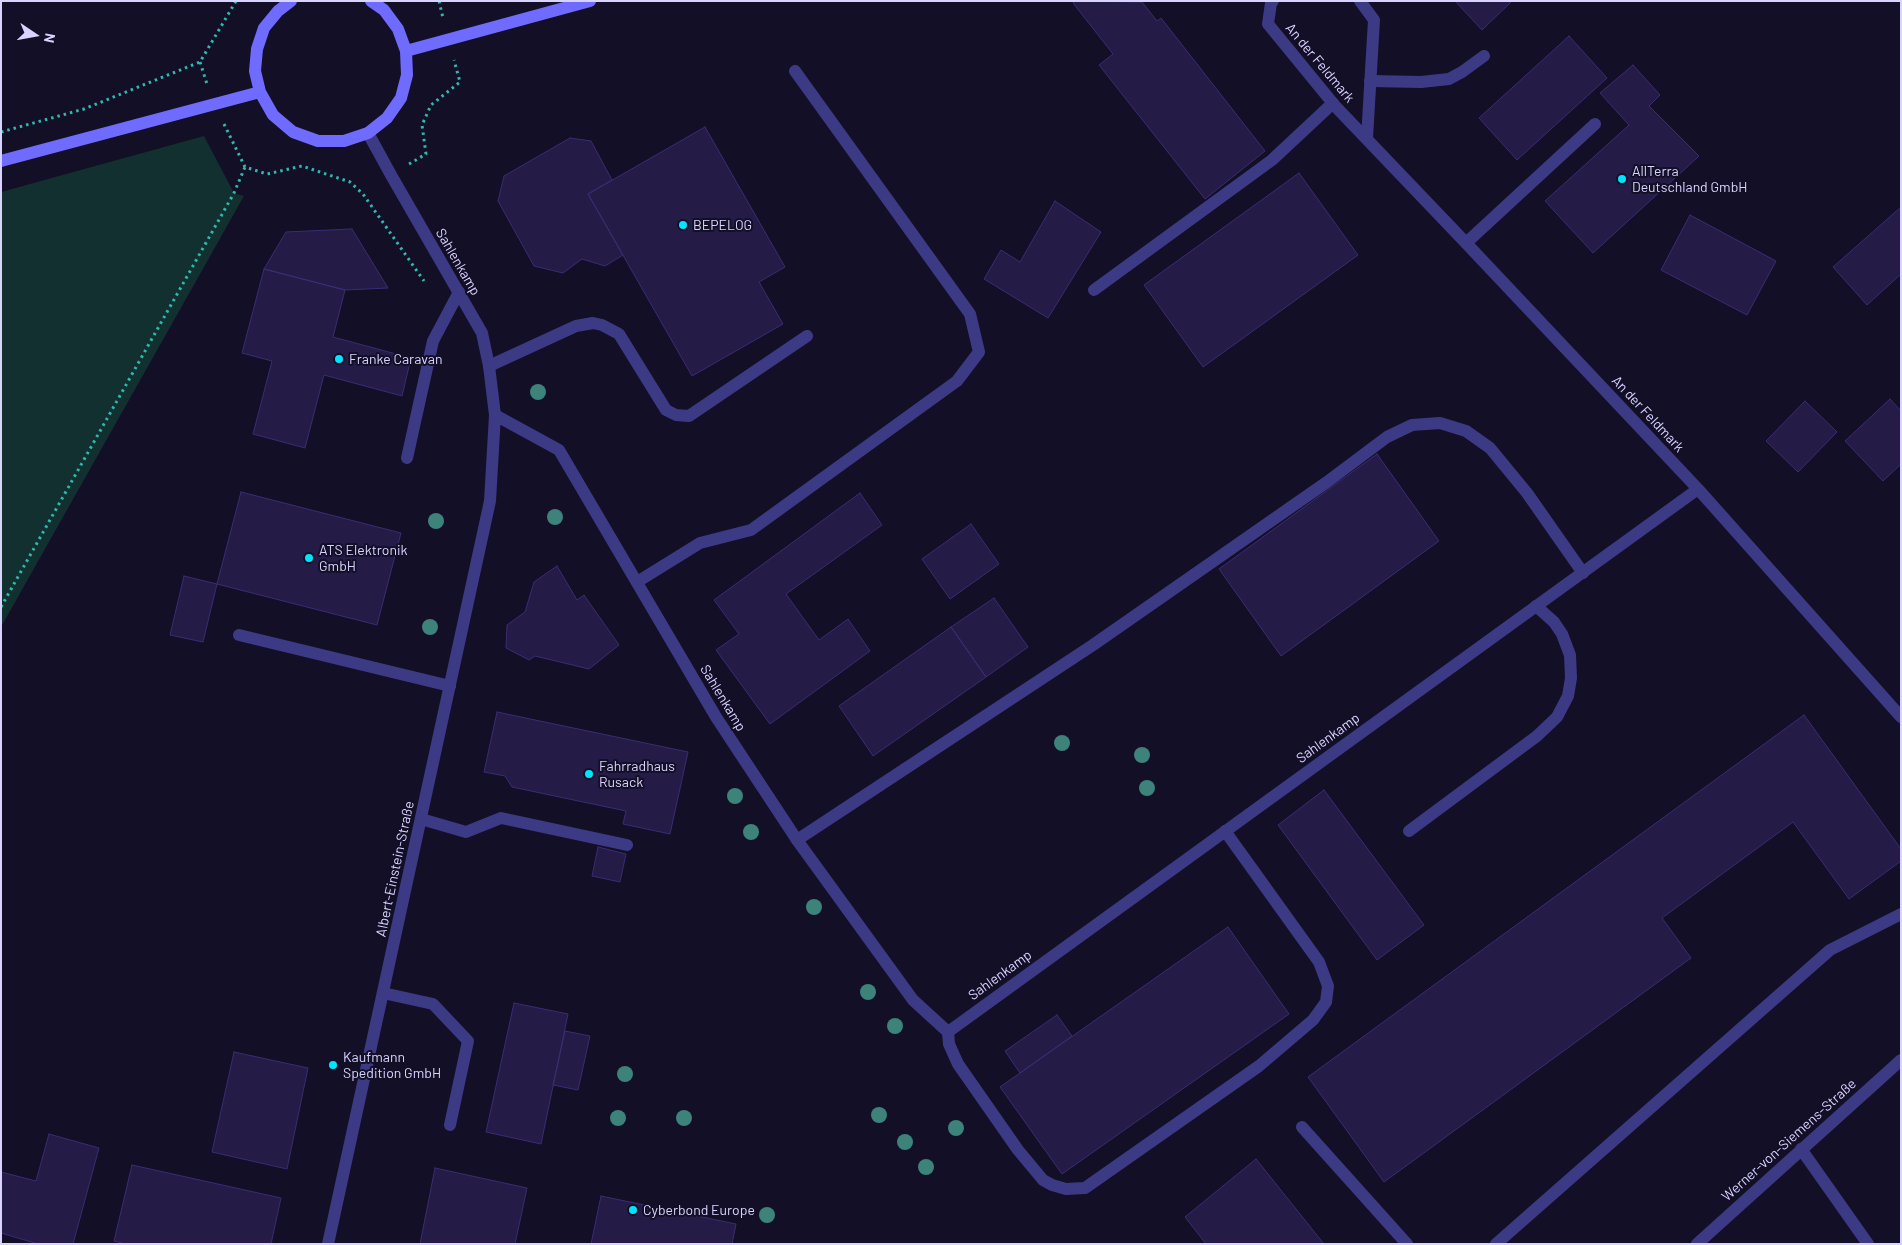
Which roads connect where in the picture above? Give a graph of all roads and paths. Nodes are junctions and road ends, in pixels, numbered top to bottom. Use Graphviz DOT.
graph roads {
  1 [pos="236,1"];
  2 [pos="291,1"];
  3 [pos="371,1"];
  4 [pos="439,1"];
  5 [pos="590,1"];
  6 [pos="1273,1"];
  7 [pos="1360,1"];
  8 [pos="449,40"];
  9 [pos="406,51"];
  10 [pos="1484,56"];
  11 [pos="795,71"];
  12 [pos="1370,81"];
  13 [pos="260,92"];
  14 [pos="1333,103"];
  15 [pos="213,105"];
  16 [pos="1595,124"];
  17 [pos="1,132"];
  18 [pos="368,132"];
  19 [pos="1367,138"];
  20 [pos="1,161"];
  21 [pos="245,167"];
  22 [pos="391,175"];
  23 [pos="363,194"];
  24 [pos="1466,243"];
  25 [pos="425,283"];
  26 [pos="1094,290"];
  27 [pos="459,292"];
  28 [pos="807,336"];
  29 [pos="489,366"];
  30 [pos="495,415"];
  31 [pos="407,458"];
  32 [pos="1698,489"];
  33 [pos="490,501"];
  34 [pos="1582,573"];
  35 [pos="637,582"];
  36 [pos="1536,606"];
  37 [pos="1,607"];
  38 [pos="239,635"];
  39 [pos="450,686"];
  40 [pos="1901,717"];
  41 [pos="421,819"];
  42 [pos="1225,831"];
  43 [pos="1410,831"];
  44 [pos="798,840"];
  45 [pos="628,845"];
  46 [pos="1901,914"];
  47 [pos="383,993"];
  48 [pos="948,1032"];
  49 [pos="1901,1060"];
  50 [pos="450,1125"];
  51 [pos="1302,1128"];
  52 [pos="1801,1148"];
  53 [pos="328,1244"];
  54 [pos="1407,1244"];
  55 [pos="1496,1244"];
  56 [pos="1697,1244"];
  57 [pos="1868,1244"];
  1 -- 17 [label="path"];
  2 -- 13 [label="main road"];
  3 -- 9 [label="main road"];
  4 -- 8 [label="path"];
  5 -- 8 [label="main road"];
  6 -- 14 [label="street, An der Feldmark"];
  7 -- 12 [label="street, An der Feldmark"];
  8 -- 9 [label="main road"];
  8 -- 22 [label="path"];
  9 -- 18 [label="main road"];
  10 -- 12 [label="street"];
  11 -- 35 [label="street"];
  12 -- 19 [label="street, An der Feldmark"];
  13 -- 15 [label="main road"];
  13 -- 18 [label="main road"];
  14 -- 19 [label="street, An der Feldmark"];
  14 -- 26 [label="street"];
  15 -- 20 [label="main road"];
  15 -- 21 [label="path"];
  16 -- 24 [label="street"];
  18 -- 22 [label="street, Sahlenkamp"];
  19 -- 24 [label="street, An der Feldmark"];
  21 -- 23 [label="path"];
  21 -- 37 [label="path"];
  22 -- 23 [label="path"];
  22 -- 27 [label="street, Sahlenkamp"];
  23 -- 25 [label="path"];
  24 -- 32 [label="street, An der Feldmark"];
  27 -- 29 [label="street, Sahlenkamp"];
  27 -- 31 [label="street"];
  28 -- 29 [label="street"];
  29 -- 30 [label="street, Sahlenkamp"];
  30 -- 33 [label="street, Sahlenkamp"];
  30 -- 35 [label="street, Sahlenkamp"];
  32 -- 34 [label="street, Sahlenkamp"];
  32 -- 40 [label="street, An der Feldmark"];
  33 -- 39 [label="street, Albert-Einstein-Straße"];
  34 -- 36 [label="street, Sahlenkamp"];
  34 -- 44 [label="street"];
  35 -- 44 [label="street, Sahlenkamp"];
  36 -- 42 [label="street, Sahlenkamp"];
  36 -- 43 [label="street"];
  38 -- 39 [label="street"];
  39 -- 41 [label="street, Albert-Einstein-Straße"];
  41 -- 45 [label="street"];
  41 -- 47 [label="street, Albert-Einstein-Straße"];
  42 -- 48 [label="street, Sahlenkamp"];
  42 -- 48 [label="street"];
  44 -- 48 [label="street, Sahlenkamp"];
  46 -- 55 [label="street"];
  47 -- 50 [label="street"];
  47 -- 53 [label="street, Albert-Einstein-Straße"];
  49 -- 52 [label="street, Werner-von-Siemens-Straße"];
  51 -- 54 [label="street"];
  52 -- 56 [label="street, Werner-von-Siemens-Straße"];
  52 -- 57 [label="street"];
}
